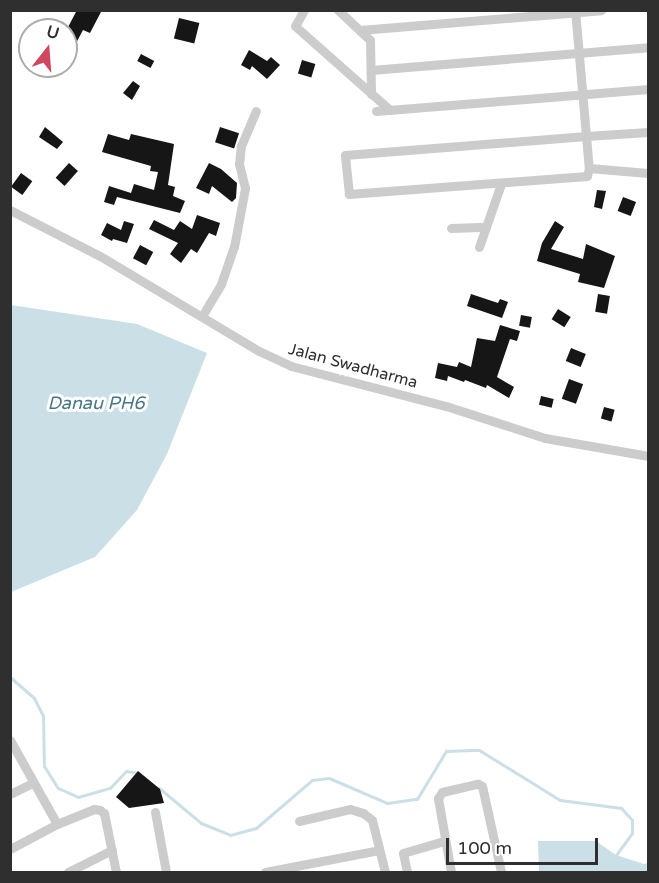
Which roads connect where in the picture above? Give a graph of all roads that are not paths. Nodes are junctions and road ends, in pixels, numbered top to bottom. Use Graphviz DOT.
graph roads {
  1 [pos="304,10"];
  2 [pos="338,10"];
  3 [pos="601,10"];
  4 [pos="575,11"];
  5 [pos="360,30"];
  6 [pos="648,47"];
  7 [pos="579,53"];
  8 [pos="371,70"];
  9 [pos="648,89"];
  10 [pos="372,94"];
  11 [pos="582,94"];
  12 [pos="390,110"];
  13 [pos="256,111"];
  14 [pos="376,111"];
  15 [pos="648,132"];
  16 [pos="586,136"];
  17 [pos="589,168"];
  18 [pos="648,173"];
  19 [pos="501,184"];
  20 [pos="10,210"];
  21 [pos="486,227"];
  22 [pos="451,228"];
  23 [pos="479,247"];
  24 [pos="202,316"];
  25 [pos="648,456"];
  26 [pos="11,740"];
  27 [pos="33,783"];
  28 [pos="10,794"];
  29 [pos="155,812"];
  30 [pos="299,821"];
  31 [pos="57,824"];
  32 [pos="444,841"];
  33 [pos="10,849"];
  34 [pos="112,850"];
  35 [pos="380,853"];
  36 [pos="403,853"];
  37 [pos="68,873"];
  38 [pos="116,873"];
  39 [pos="166,873"];
  40 [pos="265,873"];
  41 [pos="385,873"];
  42 [pos="407,873"];
  43 [pos="451,873"];
  44 [pos="501,873"];
  1 -- 10 [label="street"];
  2 -- 5 [label="street"];
  3 -- 4 [label="street"];
  4 -- 5 [label="street"];
  4 -- 7 [label="street"];
  5 -- 8 [label="street"];
  6 -- 7 [label="street"];
  7 -- 8 [label="street"];
  7 -- 11 [label="street"];
  8 -- 10 [label="street"];
  9 -- 11 [label="street"];
  10 -- 12 [label="street"];
  11 -- 12 [label="street"];
  11 -- 16 [label="street"];
  12 -- 14 [label="street"];
  13 -- 24 [label="street"];
  15 -- 16 [label="street"];
  16 -- 17 [label="street"];
  16 -- 19 [label="street"];
  17 -- 18 [label="street"];
  17 -- 19 [label="street"];
  19 -- 21 [label="street"];
  20 -- 24 [label="street, Jalan Swadharma"];
  21 -- 22 [label="street"];
  21 -- 23 [label="street"];
  24 -- 25 [label="street, Jalan Swadharma"];
  26 -- 27 [label="street"];
  27 -- 28 [label="street"];
  27 -- 31 [label="street"];
  29 -- 39 [label="street"];
  30 -- 35 [label="street"];
  31 -- 33 [label="street"];
  31 -- 34 [label="street"];
  32 -- 36 [label="street"];
  32 -- 43 [label="street"];
  32 -- 44 [label="street"];
  34 -- 37 [label="street"];
  34 -- 38 [label="street"];
  35 -- 36 [label="street"];
  35 -- 40 [label="street"];
  35 -- 41 [label="street"];
  36 -- 42 [label="street"];
}
